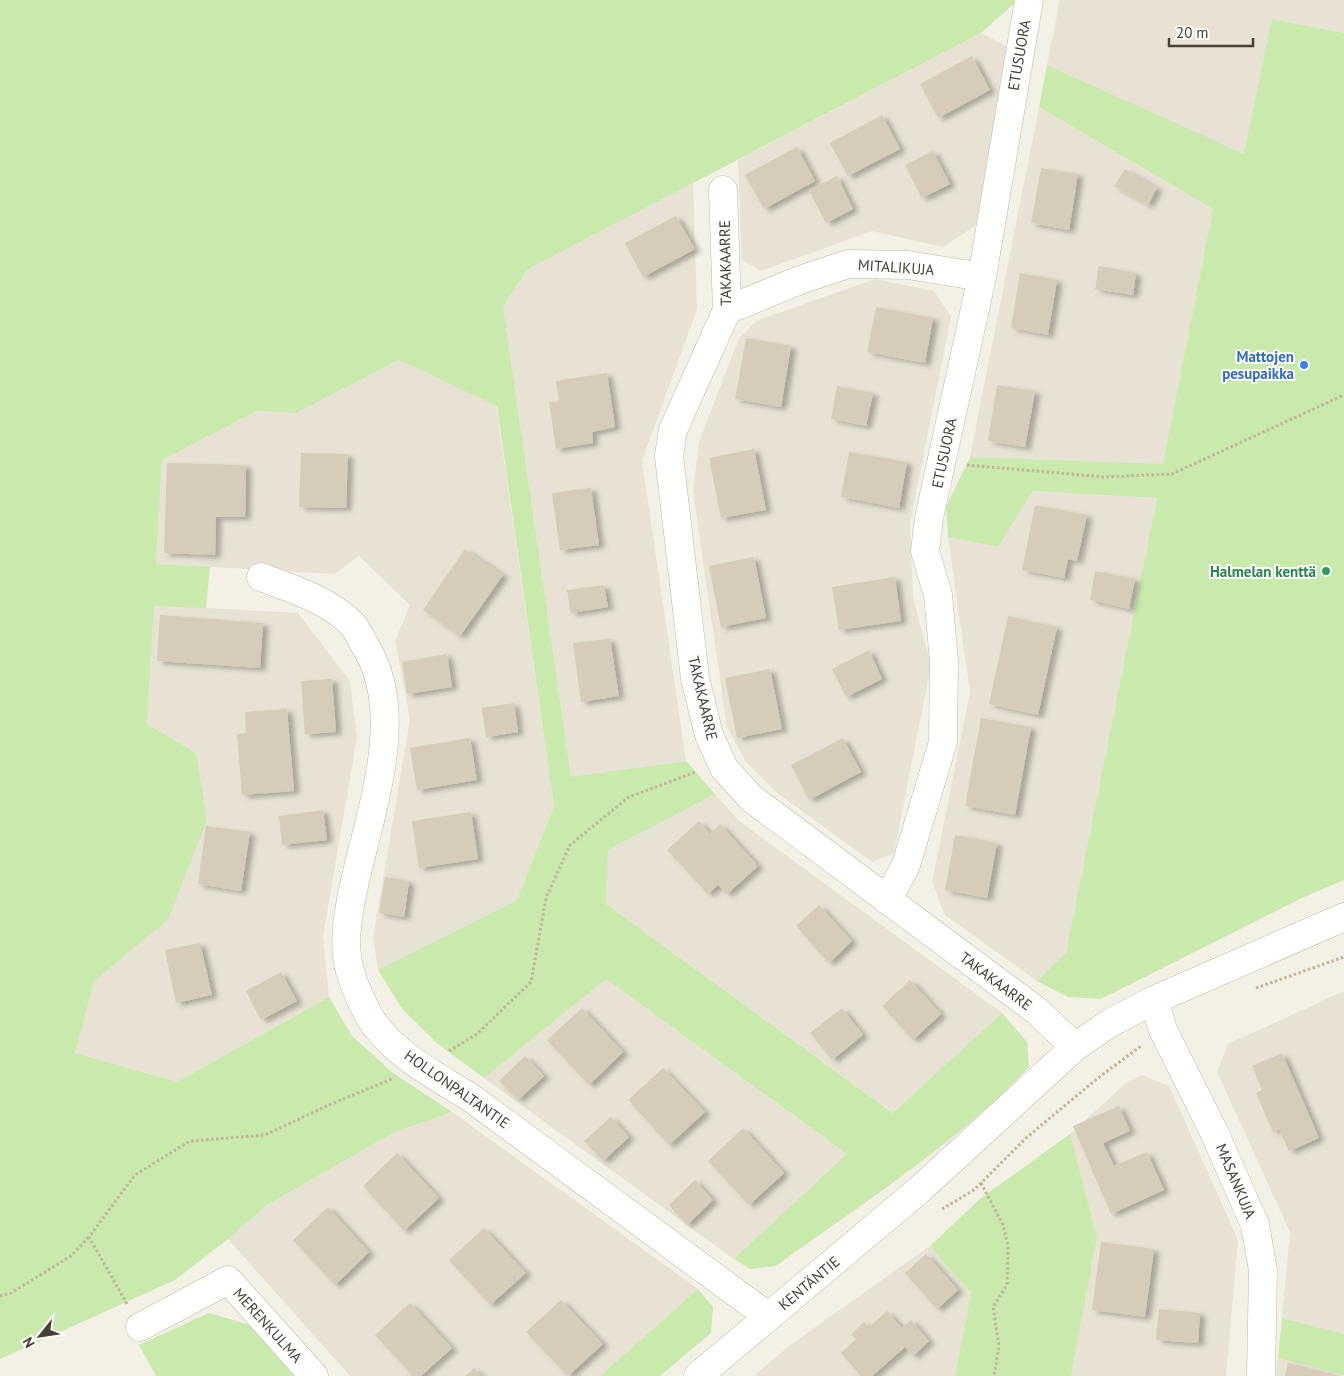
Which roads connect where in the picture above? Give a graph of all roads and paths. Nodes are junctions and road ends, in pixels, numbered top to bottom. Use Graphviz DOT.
graph roads {
  1 [pos="1029,0"];
  2 [pos="723,190"];
  3 [pos="982,277"];
  4 [pos="727,310"];
  5 [pos="1344,395"];
  6 [pos="942,462"];
  7 [pos="261,577"];
  8 [pos="887,900"];
  9 [pos="1344,917"];
  10 [pos="1344,957"];
  11 [pos="1255,989"];
  12 [pos="1154,1000"];
  13 [pos="1163,1030"];
  14 [pos="1075,1047"];
  15 [pos="981,1183"];
  16 [pos="934,1214"];
  17 [pos="89,1237"];
  18 [pos="0,1296"];
  19 [pos="769,1317"];
  20 [pos="140,1327"];
  21 [pos="314,1376"];
  22 [pos="698,1376"];
  23 [pos="994,1376"];
  24 [pos="1261,1376"];
  1 -- 3 [label="street, ETUSUORA"];
  2 -- 4 [label="street, TAKAKAARRE"];
  3 -- 4 [label="street, MITALIKUJA"];
  3 -- 6 [label="street, ETUSUORA"];
  4 -- 8 [label="street, TAKAKAARRE"];
  5 -- 6 [label="path"];
  6 -- 8 [label="street, ETUSUORA"];
  7 -- 19 [label="street, HOLLONPALTANTIE"];
  8 -- 14 [label="street, TAKAKAARRE"];
  9 -- 12 [label="street"];
  10 -- 11 [label="path"];
  12 -- 13 [label="street, MASANKUJA"];
  12 -- 14 [label="street"];
  13 -- 15 [label="path"];
  13 -- 24 [label="street, MASANKUJA"];
  14 -- 19 [label="street, KENTÄNTIE"];
  15 -- 16 [label="path"];
  15 -- 23 [label="path"];
  17 -- 18 [label="path"];
  19 -- 22 [label="street, KENTÄNTIE"];
  20 -- 21 [label="street, MERENKULMA"];
}
